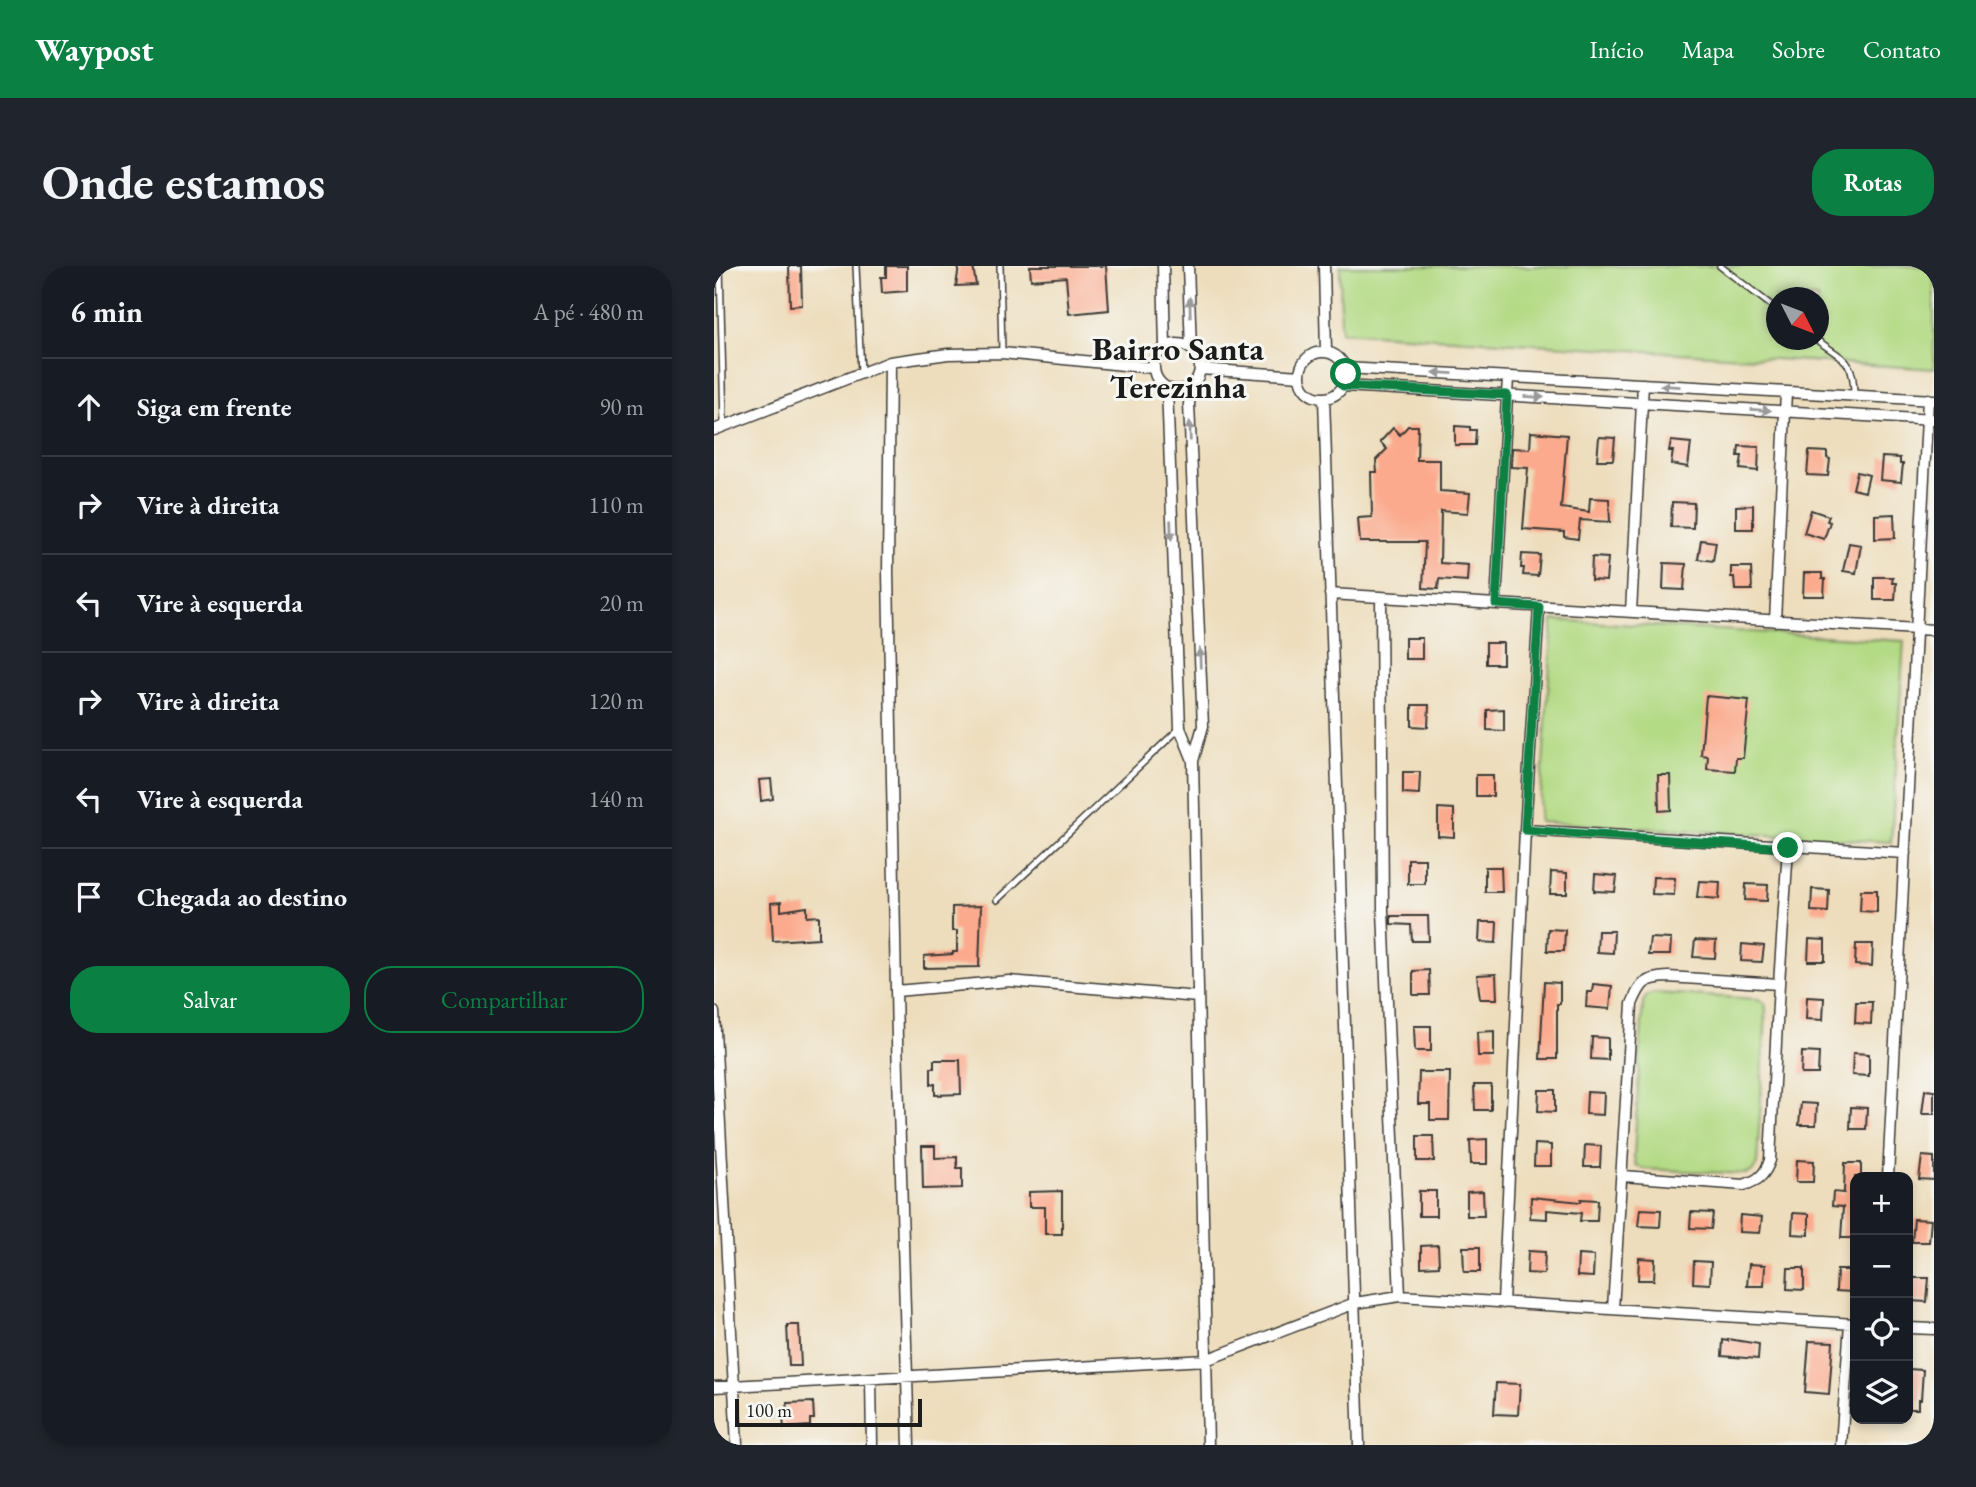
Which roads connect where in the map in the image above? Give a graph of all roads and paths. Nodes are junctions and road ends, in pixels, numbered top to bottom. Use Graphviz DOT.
graph roads {
  1 [pos="720,266"];
  2 [pos="856,266"];
  3 [pos="1000,266"];
  4 [pos="1163,266"];
  5 [pos="1188,266"];
  6 [pos="1324,266"];
  7 [pos="1720,266"];
  8 [pos="1766,301"];
  9 [pos="1166,347"];
  10 [pos="1191,349"];
  11 [pos="1829,349"];
  12 [pos="1326,352"];
  13 [pos="1002,354"];
  14 [pos="890,362"];
  15 [pos="1154,368"];
  16 [pos="1345,368"];
  17 [pos="1200,369"];
  18 [pos="861,373"];
  19 [pos="1300,376"];
  20 [pos="1508,377"];
  21 [pos="1643,384"];
  22 [pos="1192,385"];
  23 [pos="1343,386"];
  24 [pos="1167,388"];
  25 [pos="1786,392"];
  26 [pos="1507,395"];
  27 [pos="1854,395"];
  28 [pos="1324,398"];
  29 [pos="1931,399"];
  30 [pos="1642,403"];
  31 [pos="1785,411"];
  32 [pos="1931,420"];
  33 [pos="719,429"];
  34 [pos="1330,594"];
  35 [pos="1381,597"];
  36 [pos="1496,604"];
  37 [pos="1539,607"];
  38 [pos="1631,612"];
  39 [pos="1775,621"];
  40 [pos="1917,629"];
  41 [pos="1934,630"];
  42 [pos="1203,726"];
  43 [pos="1180,729"];
  44 [pos="1193,761"];
  45 [pos="1525,830"];
  46 [pos="1788,848"];
  47 [pos="1905,853"];
  48 [pos="997,900"];
  49 [pos="1779,984"];
  50 [pos="896,991"];
  51 [pos="1198,998"];
  52 [pos="714,1012"];
  53 [pos="1888,1172"];
  54 [pos="1623,1176"];
  55 [pos="1400,1296"];
  56 [pos="1355,1303"];
  57 [pos="1503,1303"];
  58 [pos="1613,1309"];
  59 [pos="1850,1324"];
  60 [pos="1913,1328"];
  61 [pos="1934,1329"];
  62 [pos="1850,1357"];
  63 [pos="1206,1360"];
  64 [pos="908,1377"];
  65 [pos="871,1378"];
  66 [pos="734,1386"];
  67 [pos="714,1387"];
  68 [pos="737,1445"];
  69 [pos="872,1445"];
  70 [pos="909,1445"];
  71 [pos="1208,1445"];
  72 [pos="1359,1445"];
  73 [pos="1842,1445"];
  1 -- 33 [label="lane"];
  2 -- 18 [label="lane"];
  3 -- 13 [label="lane"];
  4 -- 9 [label="street"];
  10 -- 5 [label="street, one-way"];
  6 -- 12 [label="street"];
  7 -- 8 [label="lane"];
  9 -- 10 [label="street"];
  9 -- 15 [label="street"];
  10 -- 17 [label="street"];
  11 -- 27 [label="lane"];
  12 -- 16 [label="street"];
  12 -- 19 [label="street"];
  13 -- 14 [label="street"];
  13 -- 15 [label="street"];
  14 -- 18 [label="street"];
  14 -- 50 [label="street"];
  15 -- 24 [label="street"];
  20 -- 16 [label="street, one-way"];
  16 -- 23 [label="street"];
  17 -- 19 [label="street"];
  17 -- 22 [label="street"];
  18 -- 33 [label="street"];
  19 -- 28 [label="street"];
  20 -- 21 [label="street"];
  20 -- 26 [label="street"];
  25 -- 21 [label="street, one-way"];
  21 -- 30 [label="street"];
  22 -- 24 [label="street"];
  42 -- 22 [label="street, one-way"];
  23 -- 26 [label="street"];
  23 -- 28 [label="street"];
  24 -- 43 [label="street, one-way"];
  25 -- 27 [label="street"];
  25 -- 31 [label="street"];
  26 -- 30 [label="street, one-way"];
  26 -- 36 [label="street"];
  27 -- 29 [label="street"];
  28 -- 34 [label="street"];
  29 -- 32 [label="street"];
  30 -- 31 [label="street, one-way"];
  30 -- 38 [label="street"];
  31 -- 32 [label="street"];
  31 -- 39 [label="street"];
  32 -- 40 [label="street"];
  34 -- 35 [label="street"];
  34 -- 56 [label="street"];
  35 -- 36 [label="street"];
  35 -- 55 [label="street"];
  36 -- 37 [label="street"];
  37 -- 38 [label="street"];
  37 -- 45 [label="street"];
  38 -- 39 [label="street"];
  39 -- 40 [label="street"];
  40 -- 41 [label="street"];
  40 -- 47 [label="street"];
  42 -- 43 [label="street"];
  42 -- 44 [label="street"];
  43 -- 44 [label="street"];
  43 -- 48 [label="lane"];
  44 -- 51 [label="street"];
  45 -- 46 [label="street"];
  45 -- 57 [label="street"];
  46 -- 47 [label="street"];
  46 -- 49 [label="street"];
  47 -- 53 [label="street"];
  49 -- 54 [label="street"];
  49 -- 54 [label="street"];
  50 -- 51 [label="street"];
  50 -- 64 [label="street"];
  51 -- 63 [label="street"];
  52 -- 66 [label="street"];
  54 -- 58 [label="street"];
  55 -- 56 [label="street"];
  55 -- 57 [label="street"];
  56 -- 63 [label="street"];
  56 -- 72 [label="street"];
  57 -- 58 [label="street"];
  58 -- 59 [label="street"];
  60 -- 61 [label="street"];
  62 -- 73 [label="street"];
  63 -- 64 [label="street"];
  63 -- 71 [label="street"];
  64 -- 65 [label="street"];
  64 -- 70 [label="street"];
  65 -- 66 [label="street"];
  65 -- 69 [label="street"];
  66 -- 67 [label="street"];
  66 -- 68 [label="street"];
}
